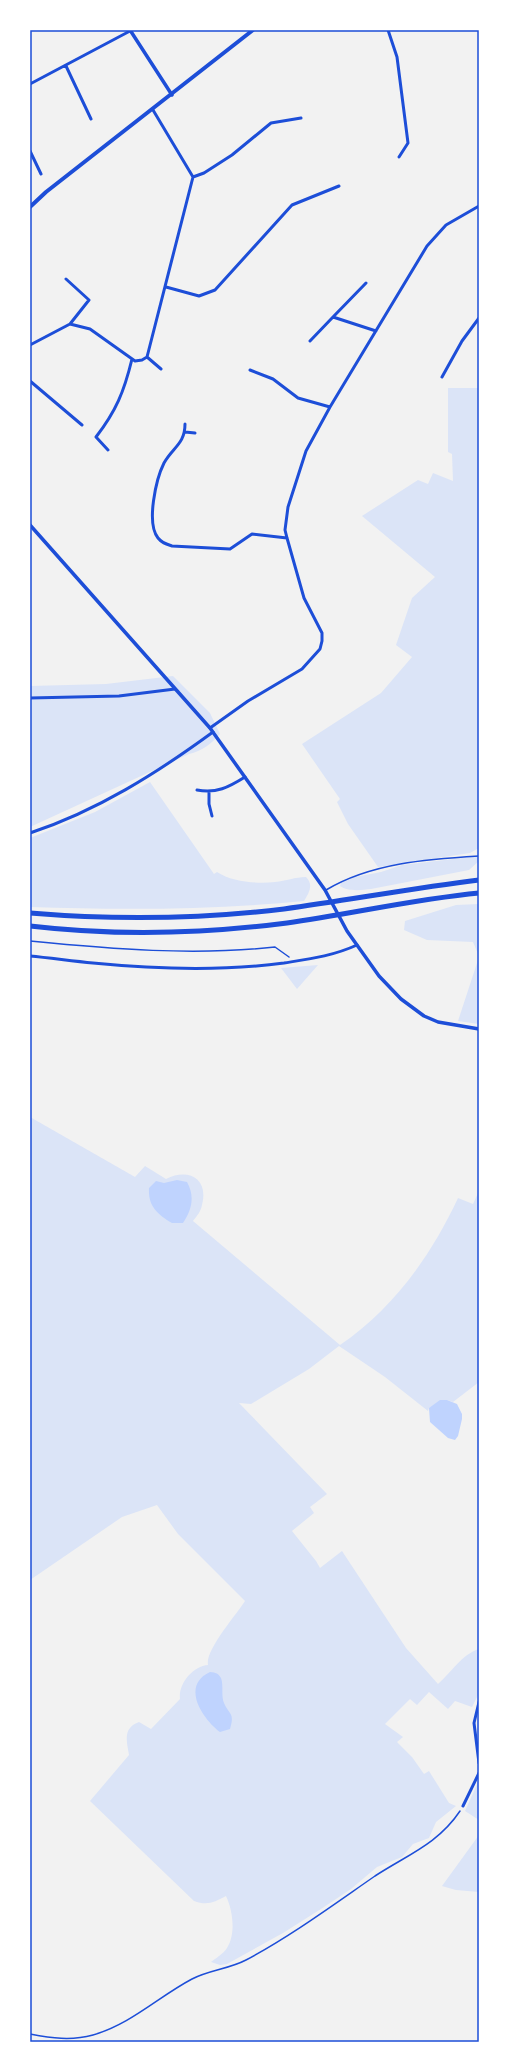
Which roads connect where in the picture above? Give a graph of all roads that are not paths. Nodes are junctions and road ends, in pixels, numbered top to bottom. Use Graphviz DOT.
graph roads {
  1 [pos="130,30"];
  2 [pos="253,30"];
  3 [pos="388,30"];
  4 [pos="66,66"];
  5 [pos="30,84"];
  6 [pos="172,94"];
  7 [pos="153,110"];
  8 [pos="301,118"];
  9 [pos="91,119"];
  10 [pos="30,151"];
  11 [pos="399,157"];
  12 [pos="41,174"];
  13 [pos="193,177"];
  14 [pos="339,186"];
  15 [pos="479,206"];
  16 [pos="30,207"];
  17 [pos="66,279"];
  18 [pos="366,283"];
  19 [pos="166,287"];
  20 [pos="333,318"];
  21 [pos="479,318"];
  22 [pos="70,324"];
  23 [pos="376,331"];
  24 [pos="310,341"];
  25 [pos="30,345"];
  26 [pos="147,357"];
  27 [pos="132,359"];
  28 [pos="161,369"];
  29 [pos="250,370"];
  30 [pos="442,377"];
  31 [pos="30,381"];
  32 [pos="330,407"];
  33 [pos="186,424"];
  34 [pos="82,425"];
  35 [pos="185,432"];
  36 [pos="195,433"];
  37 [pos="108,450"];
  38 [pos="30,525"];
  39 [pos="287,538"];
  40 [pos="175,689"];
  41 [pos="30,698"];
  42 [pos="210,728"];
  43 [pos="213,732"];
  44 [pos="245,777"];
  45 [pos="197,790"];
  46 [pos="209,793"];
  47 [pos="212,816"];
  48 [pos="30,833"];
  49 [pos="479,856"];
  50 [pos="479,880"];
  51 [pos="326,890"];
  52 [pos="479,893"];
  53 [pos="30,913"];
  54 [pos="30,926"];
  55 [pos="357,945"];
  56 [pos="30,956"];
  57 [pos="479,1029"];
  58 [pos="479,1702"];
  59 [pos="479,1763"];
  60 [pos="479,1773"];
  61 [pos="463,1806"];
  1 -- 4 [label="street"];
  1 -- 6 [label="street"];
  2 -- 6 [label="main road"];
  3 -- 11 [label="street"];
  4 -- 5 [label="street"];
  4 -- 9 [label="street"];
  6 -- 7 [label="main road"];
  7 -- 13 [label="street"];
  7 -- 16 [label="main road"];
  8 -- 13 [label="street"];
  10 -- 12 [label="street"];
  13 -- 19 [label="street"];
  14 -- 19 [label="street"];
  15 -- 23 [label="street"];
  17 -- 22 [label="street"];
  18 -- 20 [label="street"];
  19 -- 26 [label="street"];
  20 -- 23 [label="street"];
  20 -- 24 [label="street"];
  21 -- 30 [label="street"];
  22 -- 25 [label="street"];
  22 -- 27 [label="street"];
  23 -- 32 [label="street"];
  26 -- 27 [label="street"];
  26 -- 28 [label="street"];
  27 -- 37 [label="street"];
  29 -- 32 [label="street"];
  31 -- 34 [label="street"];
  32 -- 39 [label="street"];
  33 -- 35 [label="street"];
  35 -- 36 [label="street"];
  35 -- 39 [label="street"];
  38 -- 40 [label="street"];
  39 -- 42 [label="street"];
  40 -- 41 [label="street"];
  40 -- 42 [label="street"];
  42 -- 43 [label="street"];
  43 -- 44 [label="street"];
  43 -- 48 [label="street"];
  44 -- 46 [label="street"];
  44 -- 51 [label="street"];
  45 -- 46 [label="street"];
  46 -- 47 [label="street"];
  49 -- 51 [label="lane"];
  50 -- 53 [label="highway"];
  51 -- 55 [label="street"];
  52 -- 54 [label="highway"];
  55 -- 56 [label="street"];
  55 -- 57 [label="street"];
  58 -- 59 [label="street"];
  60 -- 61 [label="street"];
}
